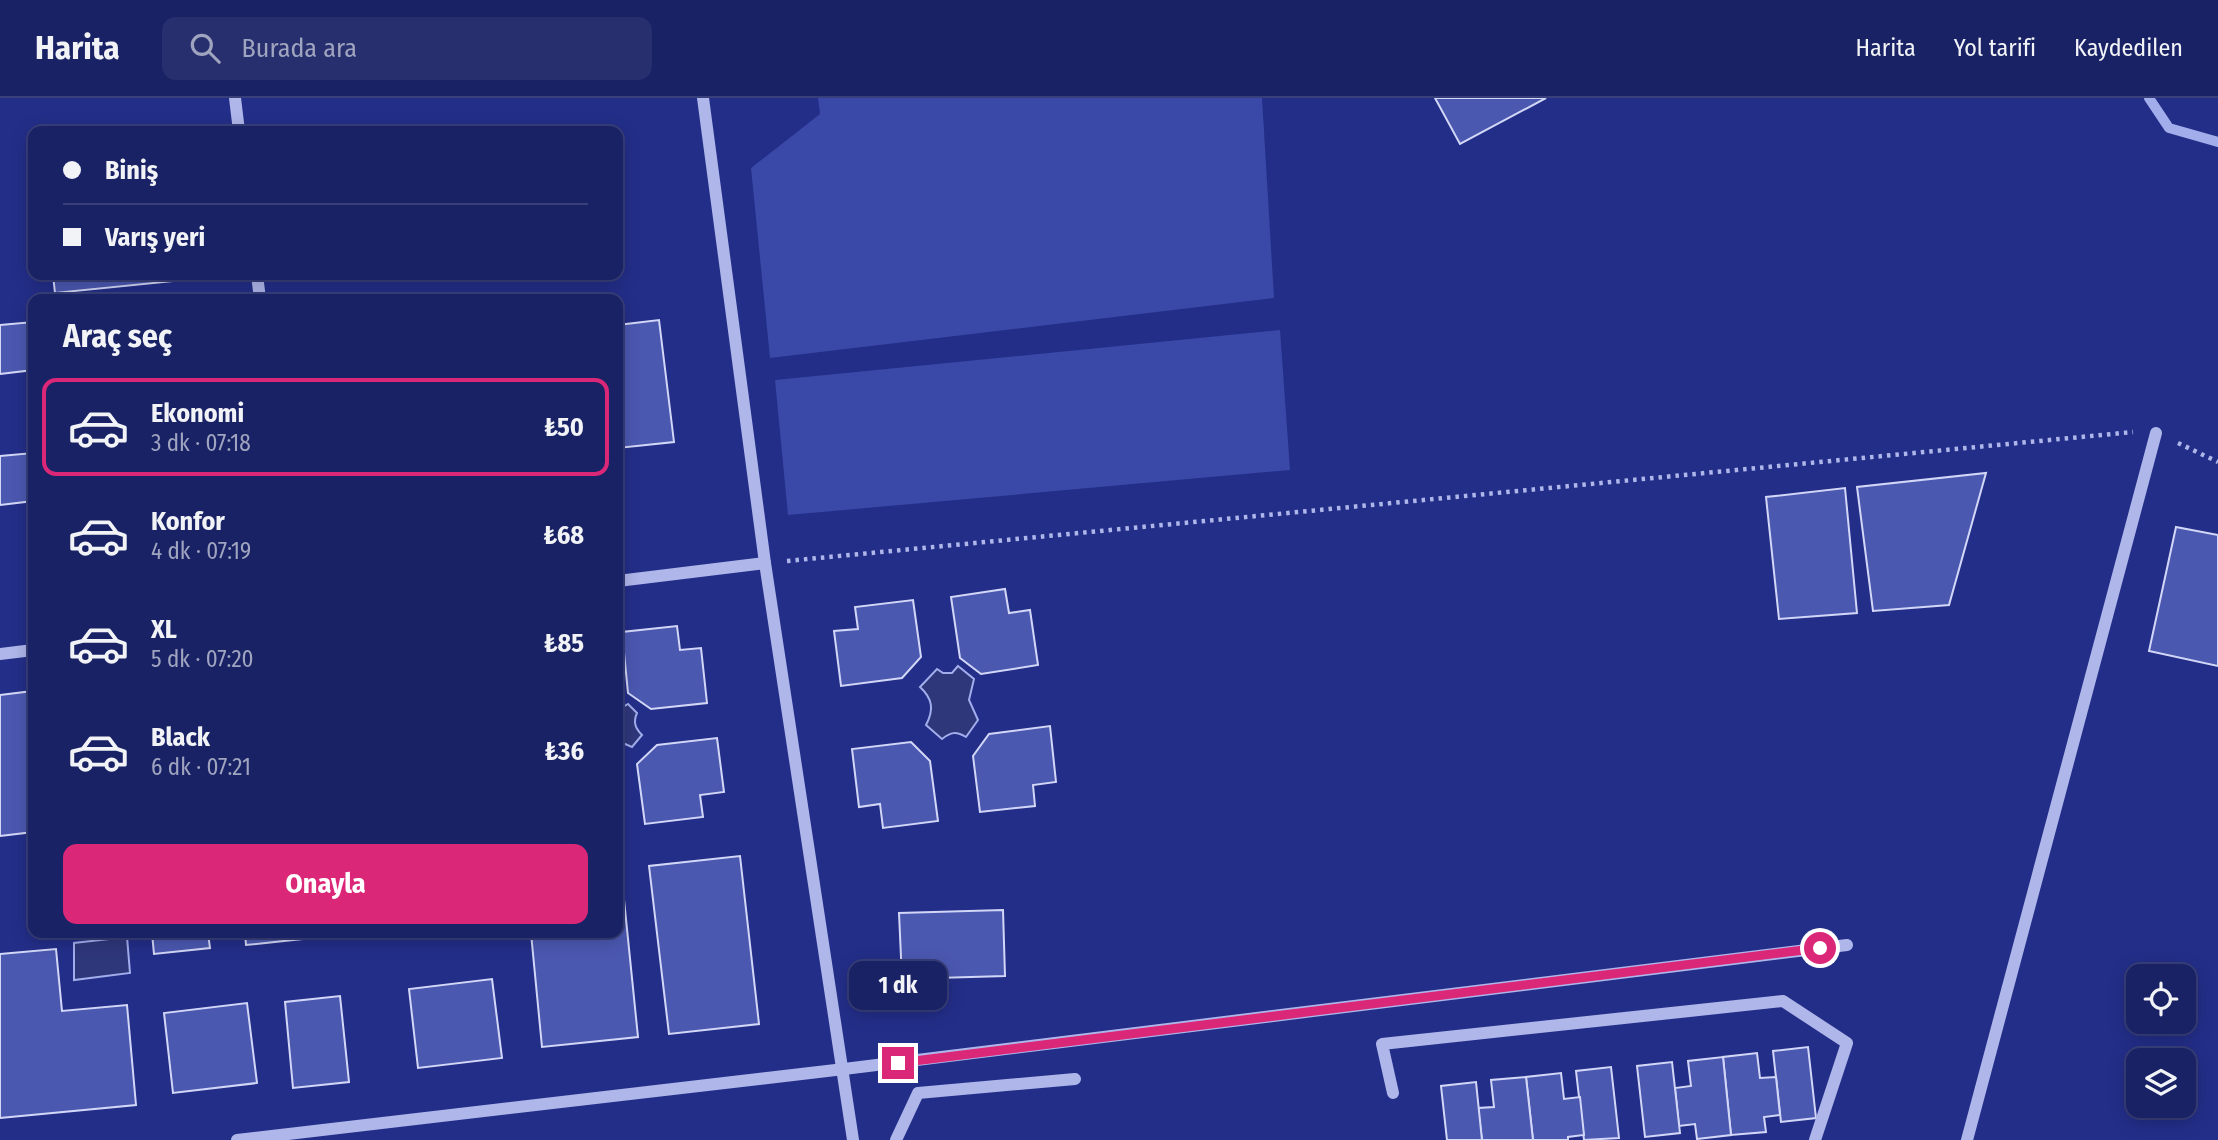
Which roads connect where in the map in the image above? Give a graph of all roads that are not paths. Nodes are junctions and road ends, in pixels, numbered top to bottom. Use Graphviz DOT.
graph roads {
  1 [pos="234,98"];
  2 [pos="703,98"];
  3 [pos="238,126"];
  4 [pos="2156,433"];
  5 [pos="765,563"];
  6 [pos="623,580"];
  7 [pos="28,650"];
  8 [pos="0,653"];
  9 [pos="1847,945"];
  10 [pos="844,1069"];
  11 [pos="1075,1079"];
  12 [pos="1393,1093"];
  13 [pos="237,1140"];
  14 [pos="853,1140"];
  15 [pos="896,1140"];
  16 [pos="1815,1140"];
  17 [pos="1967,1140"];
  1 -- 3 [label="street"];
  2 -- 5 [label="street"];
  4 -- 17 [label="street"];
  5 -- 6 [label="street"];
  5 -- 10 [label="street"];
  7 -- 8 [label="street"];
  9 -- 10 [label="street"];
  10 -- 13 [label="street"];
  10 -- 14 [label="street"];
  11 -- 15 [label="street"];
  12 -- 16 [label="street"];
}
